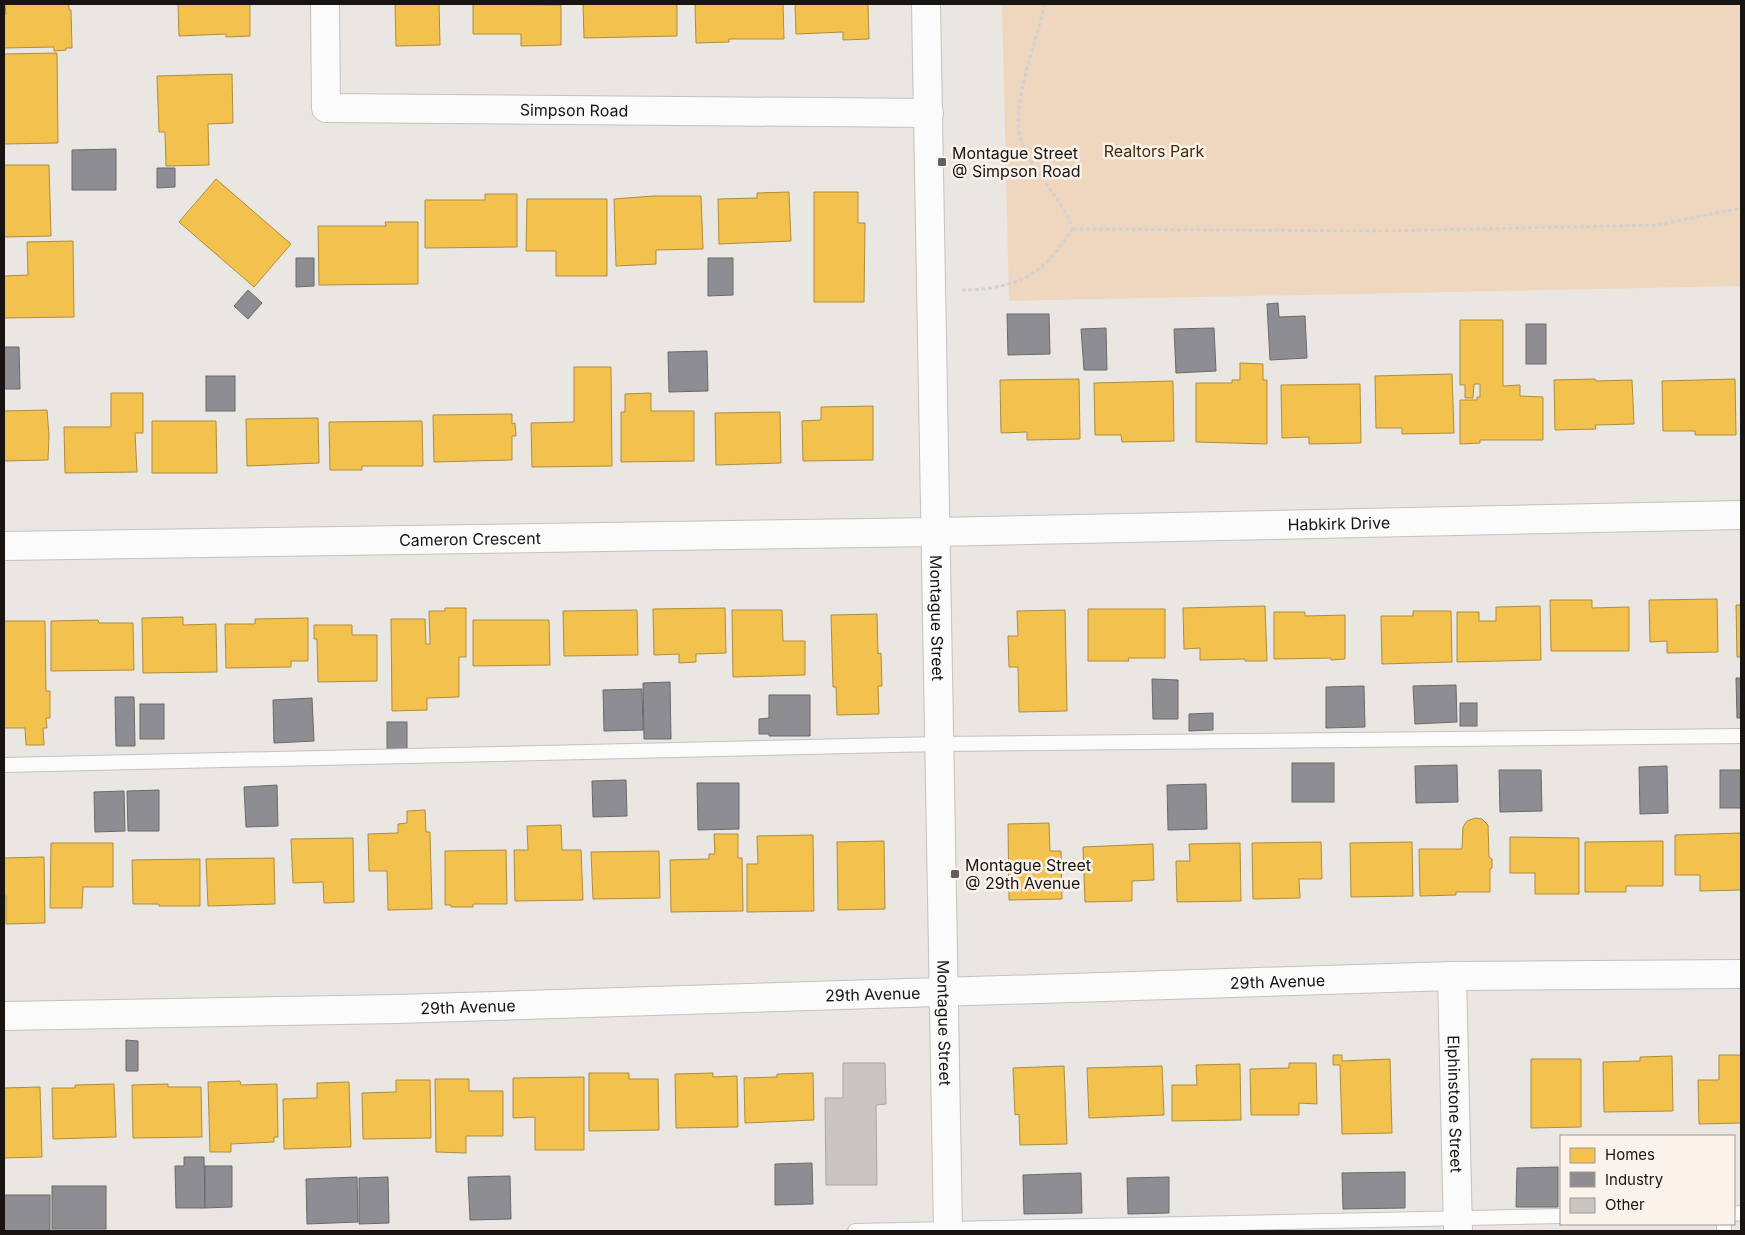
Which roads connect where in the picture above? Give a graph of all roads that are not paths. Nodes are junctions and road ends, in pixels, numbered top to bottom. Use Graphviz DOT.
graph roads {
  1 [pos="326,4"];
  2 [pos="926,4"];
  3 [pos="929,113"];
  4 [pos="1741,515"];
  5 [pos="936,532"];
  6 [pos="4,546"];
  7 [pos="1741,736"];
  8 [pos="939,744"];
  9 [pos="4,765"];
  10 [pos="1741,974"];
  11 [pos="1452,976"];
  12 [pos="944,992"];
  13 [pos="4,1016"];
  14 [pos="1560,1216"];
  15 [pos="1457,1224"];
  16 [pos="1203,1227"];
  17 [pos="948,1230"];
  18 [pos="855,1231"];
  1 -- 3 [label="street, Simpson Road"];
  2 -- 3 [label="street, Montague Street"];
  3 -- 5 [label="street, Montague Street"];
  4 -- 5 [label="street, Habkirk Drive"];
  5 -- 6 [label="street, Cameron Crescent"];
  5 -- 8 [label="street, Montague Street"];
  7 -- 8 [label="lane"];
  8 -- 9 [label="lane"];
  8 -- 12 [label="street, Montague Street"];
  10 -- 11 [label="street, 29th Avenue"];
  11 -- 12 [label="street, 29th Avenue"];
  11 -- 15 [label="street, Elphinstone Street"];
  12 -- 13 [label="street, 29th Avenue"];
  12 -- 17 [label="street, Montague Street"];
  14 -- 15 [label="lane"];
  15 -- 16 [label="lane"];
  16 -- 17 [label="lane"];
  17 -- 18 [label="lane"];
}
